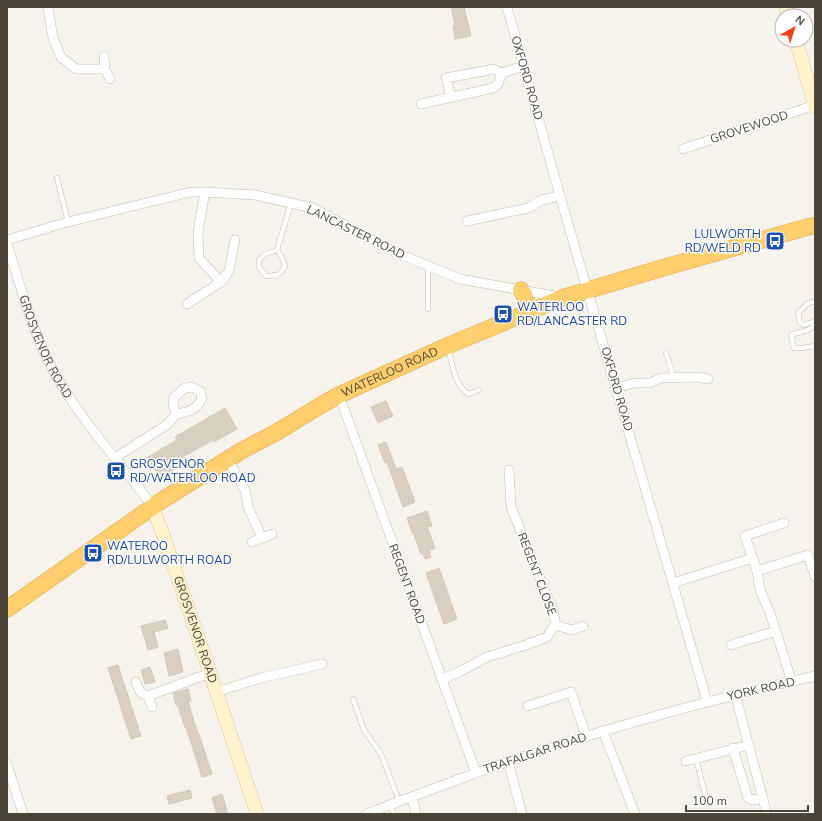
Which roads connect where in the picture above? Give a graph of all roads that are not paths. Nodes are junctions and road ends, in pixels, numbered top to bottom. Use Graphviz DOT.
graph roads {
  1 [pos="48,7"];
  2 [pos="506,7"];
  3 [pos="798,48"];
  4 [pos="104,56"];
  5 [pos="524,66"];
  6 [pos="105,69"];
  7 [pos="502,73"];
  8 [pos="110,79"];
  9 [pos="451,97"];
  10 [pos="421,104"];
  11 [pos="815,106"];
  12 [pos="683,149"];
  13 [pos="57,178"];
  14 [pos="205,192"];
  15 [pos="560,196"];
  16 [pos="291,203"];
  17 [pos="467,221"];
  18 [pos="68,222"];
  19 [pos="815,225"];
  20 [pos="7,240"];
  21 [pos="235,240"];
  22 [pos="7,244"];
  23 [pos="277,250"];
  24 [pos="428,266"];
  25 [pos="221,282"];
  26 [pos="522,290"];
  27 [pos="588,290"];
  28 [pos="562,298"];
  29 [pos="815,301"];
  30 [pos="187,304"];
  31 [pos="428,310"];
  32 [pos="526,314"];
  33 [pos="815,321"];
  34 [pos="815,326"];
  35 [pos="447,346"];
  36 [pos="815,346"];
  37 [pos="666,353"];
  38 [pos="674,378"];
  39 [pos="708,379"];
  40 [pos="617,388"];
  41 [pos="479,390"];
  42 [pos="339,395"];
  43 [pos="176,414"];
  44 [pos="115,458"];
  45 [pos="228,460"];
  46 [pos="510,470"];
  47 [pos="152,508"];
  48 [pos="784,523"];
  49 [pos="272,534"];
  50 [pos="262,538"];
  51 [pos="252,542"];
  52 [pos="753,558"];
  53 [pos="757,571"];
  54 [pos="815,577"];
  55 [pos="673,583"];
  56 [pos="7,609"];
  57 [pos="555,625"];
  58 [pos="583,626"];
  59 [pos="776,631"];
  60 [pos="731,645"];
  61 [pos="322,664"];
  62 [pos="210,672"];
  63 [pos="815,676"];
  64 [pos="442,679"];
  65 [pos="136,682"];
  66 [pos="792,682"];
  67 [pos="216,692"];
  68 [pos="735,694"];
  69 [pos="148,696"];
  70 [pos="353,699"];
  71 [pos="707,701"];
  72 [pos="528,706"];
  73 [pos="152,707"];
  74 [pos="603,731"];
  75 [pos="586,736"];
  76 [pos="749,745"];
  77 [pos="733,748"];
  78 [pos="696,759"];
  79 [pos="508,761"];
  80 [pos="686,761"];
  81 [pos="7,764"];
  82 [pos="476,773"];
  83 [pos="705,794"];
  84 [pos="412,797"];
  85 [pos="763,798"];
  86 [pos="394,803"];
  87 [pos="23,814"];
  88 [pos="257,814"];
  89 [pos="367,814"];
  90 [pos="394,814"];
  91 [pos="416,814"];
  92 [pos="522,814"];
  93 [pos="635,814"];
  94 [pos="767,814"];
  1 -- 6 [label="street"];
  2 -- 5 [label="street, OXFORD ROAD"];
  3 -- 11 [label="street"];
  4 -- 6 [label="street"];
  5 -- 7 [label="street"];
  5 -- 15 [label="street, OXFORD ROAD"];
  6 -- 8 [label="street"];
  7 -- 9 [label="street"];
  7 -- 9 [label="street"];
  9 -- 10 [label="street"];
  11 -- 12 [label="street, GROVEWOOD"];
  13 -- 18 [label="lane"];
  14 -- 16 [label="street, LANCASTER ROAD"];
  14 -- 18 [label="street, LANCASTER ROAD"];
  14 -- 25 [label="street"];
  15 -- 17 [label="street"];
  15 -- 27 [label="street, OXFORD ROAD"];
  16 -- 23 [label="lane"];
  16 -- 24 [label="street, LANCASTER ROAD"];
  18 -- 20 [label="street, LANCASTER ROAD"];
  19 -- 27 [label="highway, WATERLOO ROAD"];
  21 -- 25 [label="street"];
  22 -- 44 [label="street, GROSVENOR ROAD"];
  23 -- 23 [label="lane"];
  24 -- 26 [label="street, LANCASTER ROAD"];
  24 -- 31 [label="lane"];
  25 -- 30 [label="street"];
  26 -- 28 [label="street, LANCASTER ROAD"];
  26 -- 32 [label="highway"];
  27 -- 28 [label="highway, WATERLOO ROAD"];
  27 -- 40 [label="street, OXFORD ROAD"];
  28 -- 32 [label="highway, WATERLOO ROAD"];
  29 -- 33 [label="lane"];
  32 -- 35 [label="highway, WATERLOO ROAD"];
  34 -- 36 [label="lane"];
  35 -- 41 [label="lane"];
  35 -- 42 [label="highway, WATERLOO ROAD"];
  37 -- 38 [label="lane"];
  38 -- 39 [label="street"];
  38 -- 40 [label="street"];
  40 -- 55 [label="street, OXFORD ROAD"];
  42 -- 45 [label="highway, WATERLOO ROAD"];
  42 -- 64 [label="street, REGENT ROAD"];
  43 -- 44 [label="street"];
  44 -- 47 [label="street, GROSVENOR ROAD"];
  45 -- 47 [label="highway, WATERLOO ROAD"];
  45 -- 50 [label="street"];
  46 -- 57 [label="street, REGENT CLOSE"];
  47 -- 56 [label="highway, WATERLOO ROAD"];
  47 -- 62 [label="street, GROSVENOR ROAD"];
  48 -- 52 [label="street"];
  49 -- 50 [label="street"];
  50 -- 51 [label="street"];
  52 -- 53 [label="street"];
  52 -- 55 [label="street"];
  53 -- 54 [label="street"];
  53 -- 59 [label="street"];
  55 -- 71 [label="street, OXFORD ROAD"];
  57 -- 58 [label="street"];
  57 -- 64 [label="street, REGENT CLOSE"];
  59 -- 60 [label="street"];
  59 -- 66 [label="street"];
  61 -- 67 [label="street"];
  62 -- 67 [label="street, GROSVENOR ROAD"];
  62 -- 69 [label="street"];
  63 -- 66 [label="street, YORK ROAD"];
  64 -- 82 [label="street, REGENT ROAD"];
  65 -- 69 [label="street"];
  66 -- 68 [label="street, YORK ROAD"];
  67 -- 88 [label="street, GROSVENOR ROAD"];
  68 -- 71 [label="street, YORK ROAD"];
  68 -- 76 [label="street"];
  69 -- 73 [label="street"];
  70 -- 86 [label="lane"];
  71 -- 74 [label="street, TRAFALGAR ROAD"];
  72 -- 75 [label="street"];
  74 -- 75 [label="street, TRAFALGAR ROAD"];
  74 -- 93 [label="street"];
  75 -- 79 [label="street, TRAFALGAR ROAD"];
  76 -- 77 [label="street"];
  76 -- 85 [label="street"];
  77 -- 78 [label="street"];
  77 -- 85 [label="street"];
  78 -- 80 [label="street"];
  78 -- 83 [label="lane"];
  79 -- 82 [label="street, TRAFALGAR ROAD"];
  79 -- 92 [label="street"];
  81 -- 87 [label="street"];
  82 -- 84 [label="street, TRAFALGAR ROAD"];
  84 -- 86 [label="street, TRAFALGAR ROAD"];
  84 -- 91 [label="street"];
  85 -- 94 [label="street"];
  86 -- 89 [label="street, TRAFALGAR ROAD"];
  86 -- 90 [label="lane"];
}
